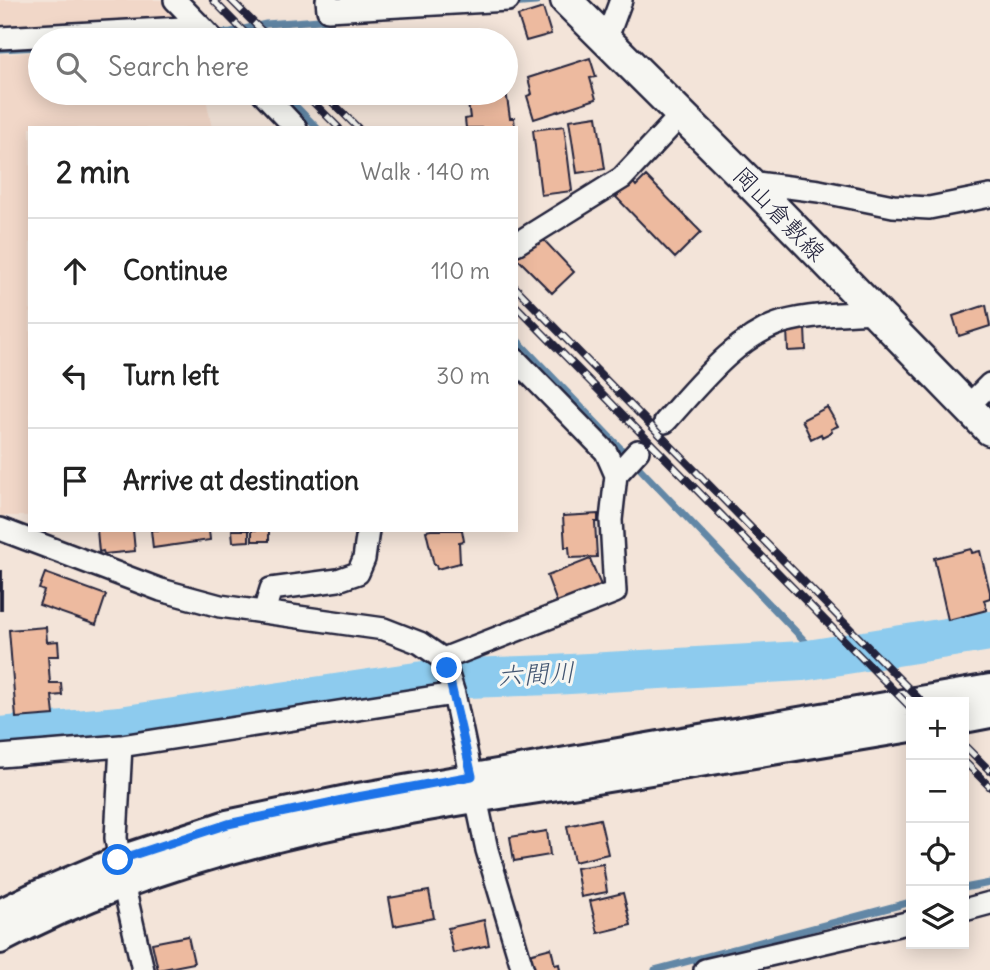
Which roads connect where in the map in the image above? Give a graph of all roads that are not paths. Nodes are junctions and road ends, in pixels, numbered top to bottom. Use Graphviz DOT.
graph roads {
  1 [pos="174,0"];
  2 [pos="327,0"];
  3 [pos="508,0"];
  4 [pos="566,0"];
  5 [pos="621,0"];
  6 [pos="202,28"];
  7 [pos="600,36"];
  8 [pos="28,37"];
  9 [pos="0,38"];
  10 [pos="274,105"];
  11 [pos="680,116"];
  12 [pos="294,126"];
  13 [pos="748,182"];
  14 [pos="990,196"];
  15 [pos="518,243"];
  16 [pos="874,312"];
  17 [pos="518,362"];
  18 [pos="990,384"];
  19 [pos="967,407"];
  20 [pos="665,422"];
  21 [pos="990,430"];
  22 [pos="0,530"];
  23 [pos="368,532"];
  24 [pos="264,612"];
  25 [pos="449,678"];
  26 [pos="990,688"];
  27 [pos="990,714"];
  28 [pos="969,718"];
  29 [pos="906,729"];
  30 [pos="121,746"];
  31 [pos="0,756"];
  32 [pos="474,787"];
  33 [pos="121,872"];
  34 [pos="990,904"];
  35 [pos="969,909"];
  36 [pos="0,913"];
  37 [pos="906,923"];
  38 [pos="0,940"];
  39 [pos="143,970"];
  40 [pos="523,970"];
  41 [pos="705,970"];
  1 -- 6 [label="street"];
  2 -- 3 [label="street"];
  4 -- 7 [label="main road, 岡山倉敷線"];
  5 -- 7 [label="street"];
  7 -- 11 [label="main road, 岡山倉敷線"];
  8 -- 9 [label="street"];
  10 -- 12 [label="street"];
  11 -- 13 [label="main road, 岡山倉敷線"];
  11 -- 15 [label="street"];
  13 -- 14 [label="street"];
  13 -- 16 [label="main road, 岡山倉敷線"];
  16 -- 19 [label="main road, 岡山倉敷線"];
  16 -- 20 [label="street"];
  17 -- 25 [label="street"];
  18 -- 19 [label="street"];
  19 -- 21 [label="main road, 岡山倉敷線"];
  22 -- 24 [label="street"];
  23 -- 24 [label="street"];
  24 -- 25 [label="street"];
  25 -- 30 [label="street"];
  25 -- 32 [label="street"];
  26 -- 32 [label="street"];
  27 -- 28 [label="street"];
  29 -- 32 [label="street"];
  30 -- 31 [label="street"];
  30 -- 33 [label="street"];
  32 -- 33 [label="street"];
  32 -- 40 [label="street"];
  33 -- 36 [label="street"];
  33 -- 38 [label="street"];
  33 -- 39 [label="street"];
  34 -- 35 [label="street"];
  37 -- 41 [label="street"];
}
